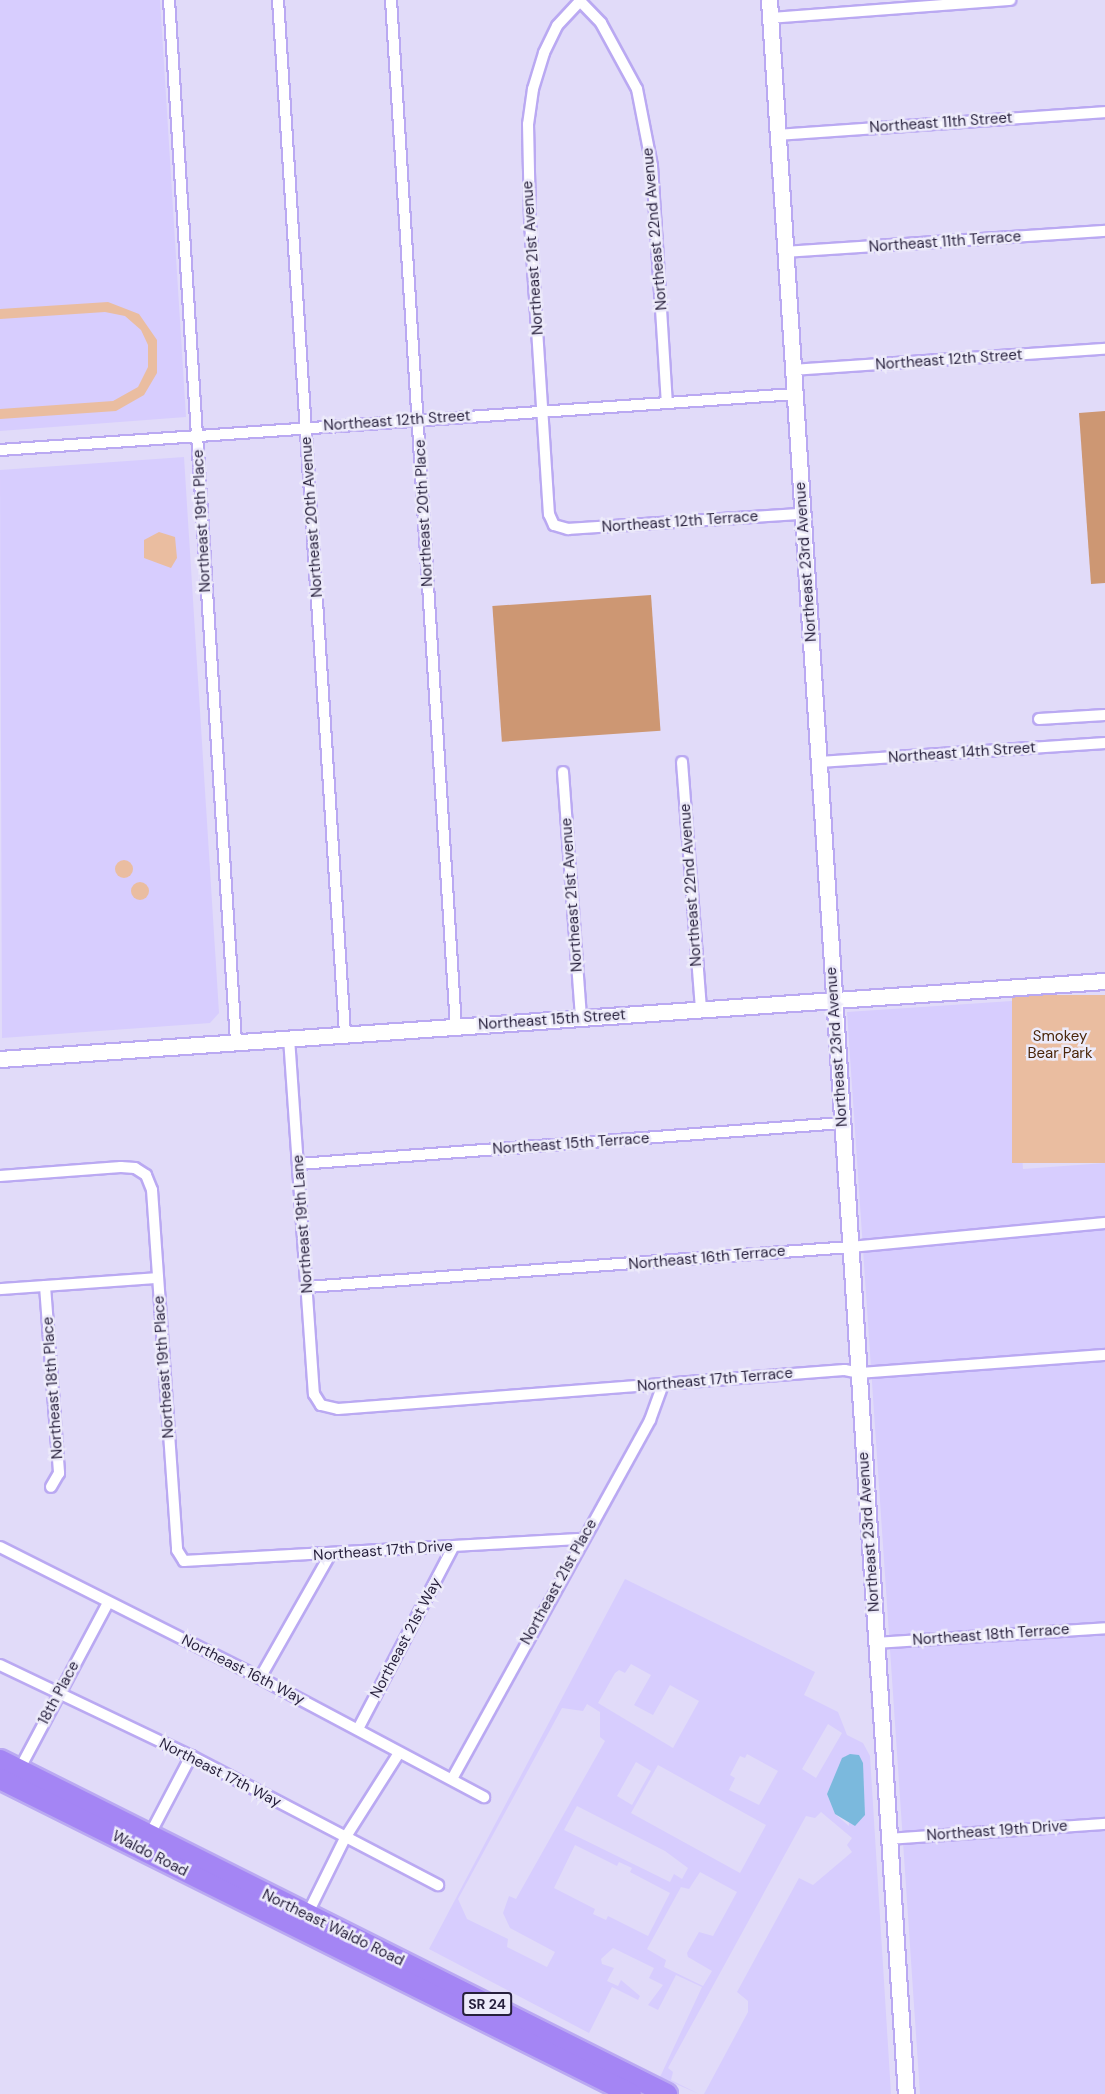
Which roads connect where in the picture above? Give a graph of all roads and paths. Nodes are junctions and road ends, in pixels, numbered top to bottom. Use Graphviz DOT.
graph roads {
  1 [pos="169,0"];
  2 [pos="278,0"];
  3 [pos="391,0"];
  4 [pos="580,0"];
  5 [pos="769,0"];
  6 [pos="1010,0"];
  7 [pos="770,18"];
  8 [pos="1105,112"];
  9 [pos="778,135"];
  10 [pos="1105,231"];
  11 [pos="785,252"];
  12 [pos="1105,349"];
  13 [pos="793,370"];
  14 [pos="795,394"];
  15 [pos="667,403"];
  16 [pos="542,412"];
  17 [pos="418,420"];
  18 [pos="306,428"];
  19 [pos="197,435"];
  20 [pos="0,450"];
  21 [pos="802,514"];
  22 [pos="558,526"];
  23 [pos="1105,715"];
  24 [pos="1039,719"];
  25 [pos="1105,743"];
  26 [pos="682,762"];
  27 [pos="819,762"];
  28 [pos="563,772"];
  29 [pos="1105,981"];
  30 [pos="834,998"];
  31 [pos="701,1008"];
  32 [pos="581,1018"];
  33 [pos="456,1027"];
  34 [pos="345,1033"];
  35 [pos="289,1038"];
  36 [pos="236,1042"];
  37 [pos="0,1059"];
  38 [pos="842,1123"];
  39 [pos="299,1164"];
  40 [pos="0,1176"];
  41 [pos="1105,1223"];
  42 [pos="850,1247"];
  43 [pos="158,1278"];
  44 [pos="45,1286"];
  45 [pos="307,1287"];
  46 [pos="0,1289"];
  47 [pos="1105,1355"];
  48 [pos="859,1373"];
  49 [pos="663,1385"];
  50 [pos="324,1406"];
  51 [pos="51,1487"];
  52 [pos="582,1539"];
  53 [pos="453,1546"];
  54 [pos="0,1547"];
  55 [pos="330,1555"];
  56 [pos="184,1561"];
  57 [pos="108,1603"];
  58 [pos="1105,1628"];
  59 [pos="876,1642"];
  60 [pos="0,1665"];
  61 [pos="260,1678"];
  62 [pos="57,1695"];
  63 [pos="358,1729"];
  64 [pos="399,1753"];
  65 [pos="191,1756"];
  66 [pos="0,1760"];
  67 [pos="10,1778"];
  68 [pos="452,1779"];
  69 [pos="484,1797"];
  70 [pos="1105,1824"];
  71 [pos="345,1838"];
  72 [pos="889,1839"];
  73 [pos="146,1843"];
  74 [pos="438,1885"];
  75 [pos="303,1923"];
  76 [pos="631,2094"];
  77 [pos="667,2094"];
  78 [pos="906,2094"];
  1 -- 19 [label="street, Northeast 19th Place"];
  2 -- 18 [label="street, Northeast 20th Avenue"];
  3 -- 17 [label="street, Northeast 20th Place"];
  4 -- 15 [label="street, Northeast 22nd Avenue"];
  4 -- 16 [label="street, Northeast 21st Avenue"];
  5 -- 7 [label="main road, Northeast 23rd Avenue"];
  6 -- 7 [label="street"];
  7 -- 9 [label="main road, Northeast 23rd Avenue"];
  8 -- 9 [label="street, Northeast 11th Street"];
  9 -- 11 [label="main road, Northeast 23rd Avenue"];
  10 -- 11 [label="street, Northeast 11th Terrace"];
  11 -- 13 [label="main road, Northeast 23rd Avenue"];
  12 -- 13 [label="street, Northeast 12th Street"];
  13 -- 14 [label="main road, Northeast 23rd Avenue"];
  14 -- 15 [label="street, Northeast 12th Street"];
  14 -- 21 [label="main road, Northeast 23rd Avenue"];
  15 -- 16 [label="street, Northeast 12th Street"];
  16 -- 17 [label="street, Northeast 12th Street"];
  16 -- 22 [label="street, Northeast 21st Avenue"];
  17 -- 18 [label="street, Northeast 12th Street"];
  17 -- 33 [label="street, Northeast 20th Place"];
  18 -- 19 [label="street, Northeast 12th Street"];
  18 -- 34 [label="street, Northeast 20th Avenue"];
  19 -- 20 [label="street, Northeast 12th Street"];
  19 -- 36 [label="street, Northeast 19th Place"];
  21 -- 22 [label="street, Northeast 12th Terrace"];
  21 -- 27 [label="main road, Northeast 23rd Avenue"];
  23 -- 24 [label="street"];
  25 -- 27 [label="street, Northeast 14th Street"];
  26 -- 31 [label="street, Northeast 22nd Avenue"];
  27 -- 30 [label="main road, Northeast 23rd Avenue"];
  28 -- 32 [label="street, Northeast 21st Avenue"];
  29 -- 30 [label="main road, Northeast 15th Street"];
  30 -- 31 [label="main road, Northeast 15th Street"];
  30 -- 38 [label="main road, Northeast 23rd Avenue"];
  31 -- 32 [label="main road, Northeast 15th Street"];
  32 -- 33 [label="main road, Northeast 15th Street"];
  33 -- 34 [label="main road, Northeast 15th Street"];
  34 -- 35 [label="main road, Northeast 15th Street"];
  35 -- 36 [label="main road, Northeast 15th Street"];
  35 -- 39 [label="street, Northeast 19th Lane"];
  36 -- 37 [label="main road, Northeast 15th Street"];
  38 -- 39 [label="street, Northeast 15th Terrace"];
  38 -- 42 [label="main road, Northeast 23rd Avenue"];
  39 -- 45 [label="street, Northeast 19th Lane"];
  40 -- 43 [label="street, Northeast 19th Place"];
  41 -- 42 [label="street, Northeast 16th Terrace"];
  42 -- 45 [label="street, Northeast 16th Terrace"];
  42 -- 48 [label="main road, Northeast 23rd Avenue"];
  43 -- 44 [label="street"];
  43 -- 56 [label="street, Northeast 19th Place"];
  44 -- 46 [label="street"];
  44 -- 51 [label="street, Northeast 18th Place"];
  45 -- 50 [label="street, Northeast 19th Lane"];
  47 -- 48 [label="street, Northeast 17th Terrace"];
  48 -- 49 [label="street, Northeast 17th Terrace"];
  48 -- 59 [label="main road, Northeast 23rd Avenue"];
  49 -- 50 [label="street, Northeast 17th Terrace"];
  49 -- 52 [label="street, Northeast 21st Place"];
  52 -- 53 [label="street, Northeast 17th Drive"];
  52 -- 68 [label="street, Northeast 21st Place"];
  53 -- 55 [label="street, Northeast 17th Drive"];
  53 -- 63 [label="street, Northeast 21st Way"];
  54 -- 57 [label="street, Northeast 16th Way"];
  55 -- 56 [label="street, Northeast 17th Drive"];
  55 -- 61 [label="street"];
  57 -- 61 [label="street, Northeast 16th Way"];
  57 -- 62 [label="street, 18th Place"];
  58 -- 59 [label="street, Northeast 18th Terrace"];
  59 -- 72 [label="main road, Northeast 23rd Avenue"];
  60 -- 62 [label="street, Northeast 17th Way"];
  61 -- 63 [label="street, Northeast 16th Way"];
  62 -- 65 [label="street, Northeast 17th Way"];
  62 -- 67 [label="street, 18th Place"];
  63 -- 64 [label="street, Northeast 16th Way"];
  64 -- 68 [label="street, Northeast 16th Way"];
  64 -- 71 [label="street"];
  65 -- 71 [label="street, Northeast 17th Way"];
  65 -- 73 [label="street"];
  66 -- 67 [label="highway, SR 24"];
  67 -- 73 [label="highway, Waldo Road / SR 24"];
  68 -- 69 [label="street, Northeast 16th Way"];
  70 -- 72 [label="street, Northeast 19th Drive"];
  71 -- 74 [label="street, Northeast 17th Way"];
  71 -- 75 [label="street"];
  72 -- 78 [label="main road, Northeast 23rd Avenue"];
  73 -- 75 [label="highway, Waldo Road / SR 24"];
  75 -- 76 [label="highway, Northeast Waldo Road / SR 24"];
  75 -- 77 [label="highway, Northeast Waldo Road / SR 24"];
}
